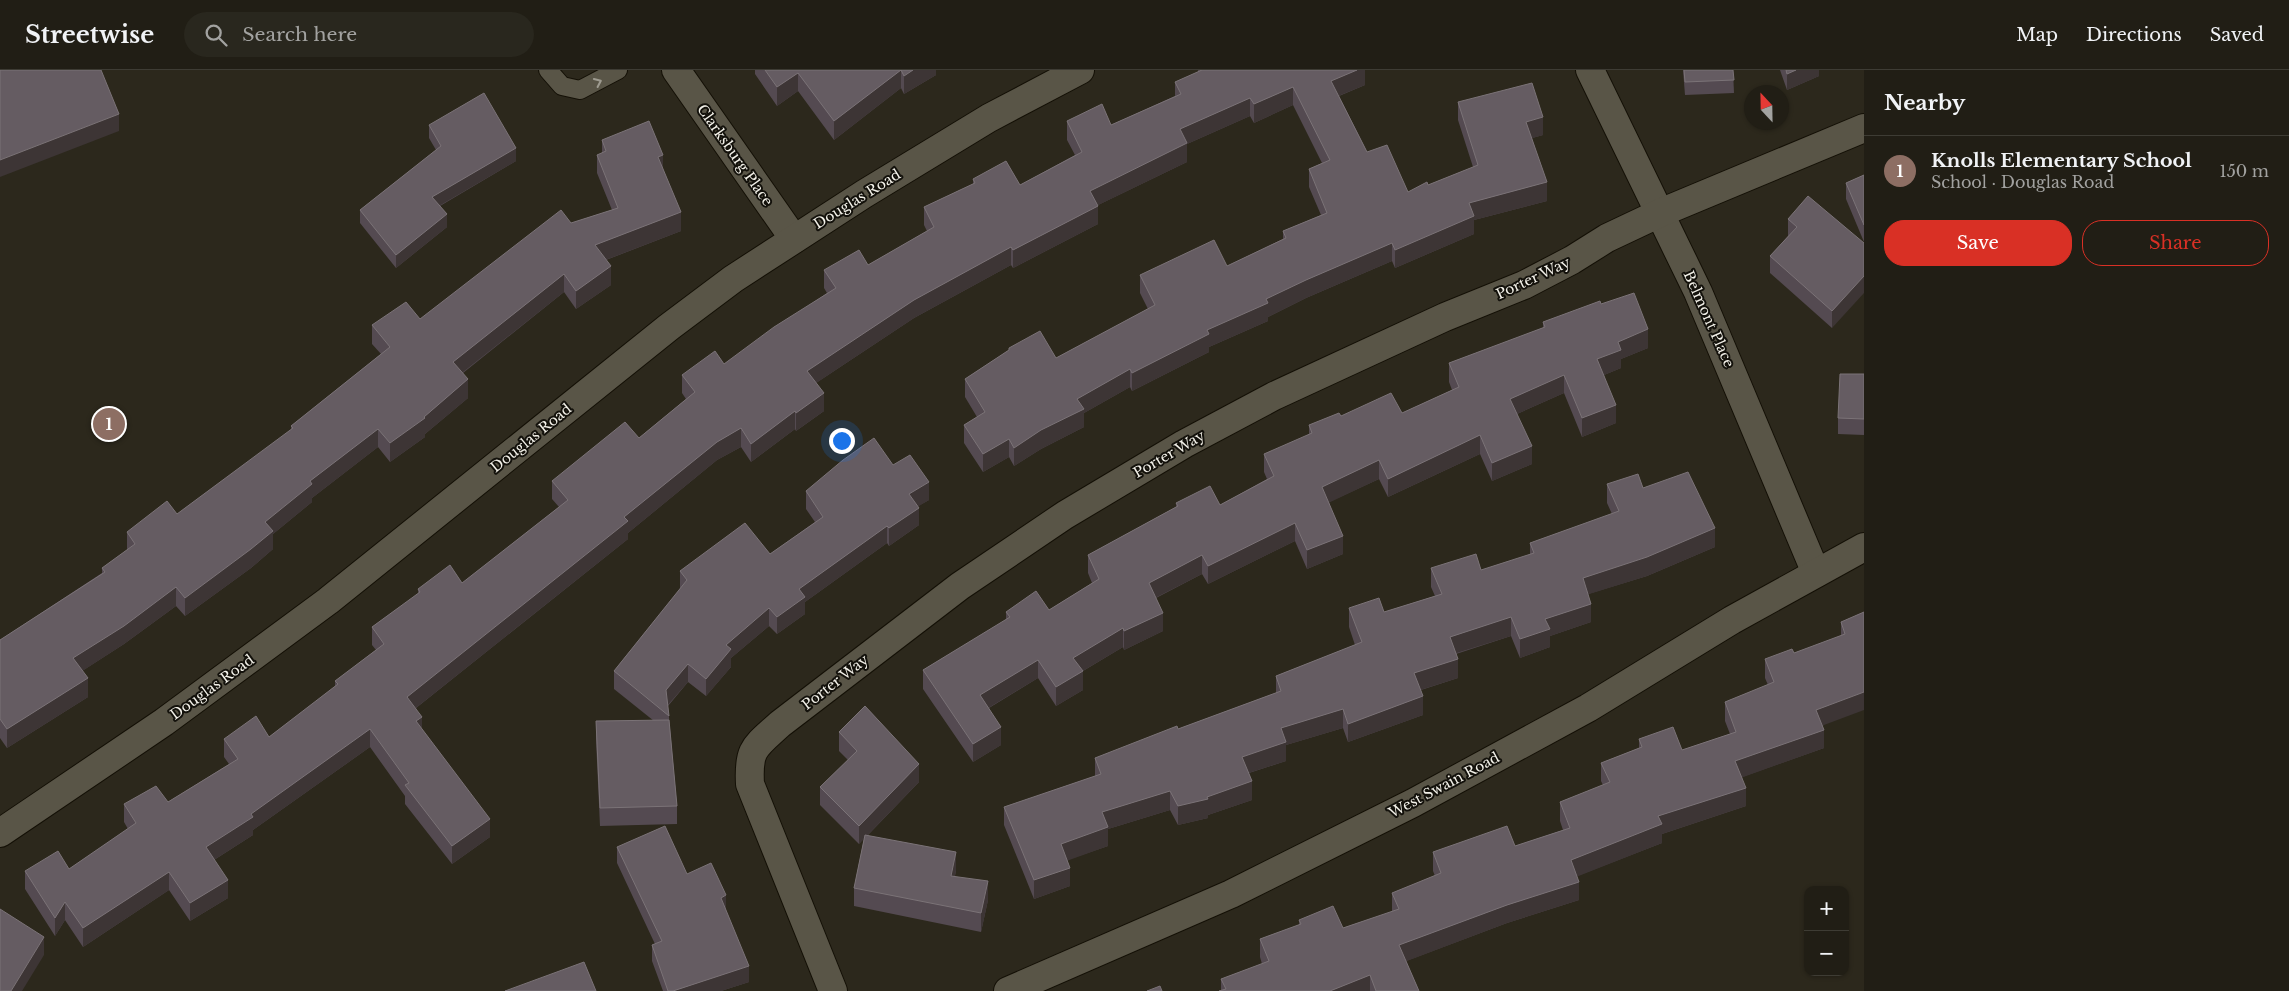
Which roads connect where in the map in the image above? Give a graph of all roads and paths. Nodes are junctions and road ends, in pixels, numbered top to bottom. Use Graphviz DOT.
graph roads {
  1 [pos="548,70"];
  2 [pos="618,70"];
  3 [pos="676,70"];
  4 [pos="1080,70"];
  5 [pos="1590,70"];
  6 [pos="1864,128"];
  7 [pos="1660,214"];
  8 [pos="794,239"];
  9 [pos="1864,547"];
  10 [pos="1816,573"];
  11 [pos="0,833"];
  12 [pos="833,991"];
  13 [pos="1008,991"];
  1 -- 2 [label="lane, one-way"];
  3 -- 8 [label="street, Clarksburg Place"];
  4 -- 8 [label="street, Douglas Road"];
  5 -- 7 [label="street, Belmont Place"];
  6 -- 7 [label="street, Porter Way"];
  7 -- 10 [label="street, Belmont Place"];
  7 -- 12 [label="street, Porter Way"];
  8 -- 11 [label="street, Douglas Road"];
  9 -- 10 [label="street, West Swain Road"];
  10 -- 13 [label="street, West Swain Road"];
}
